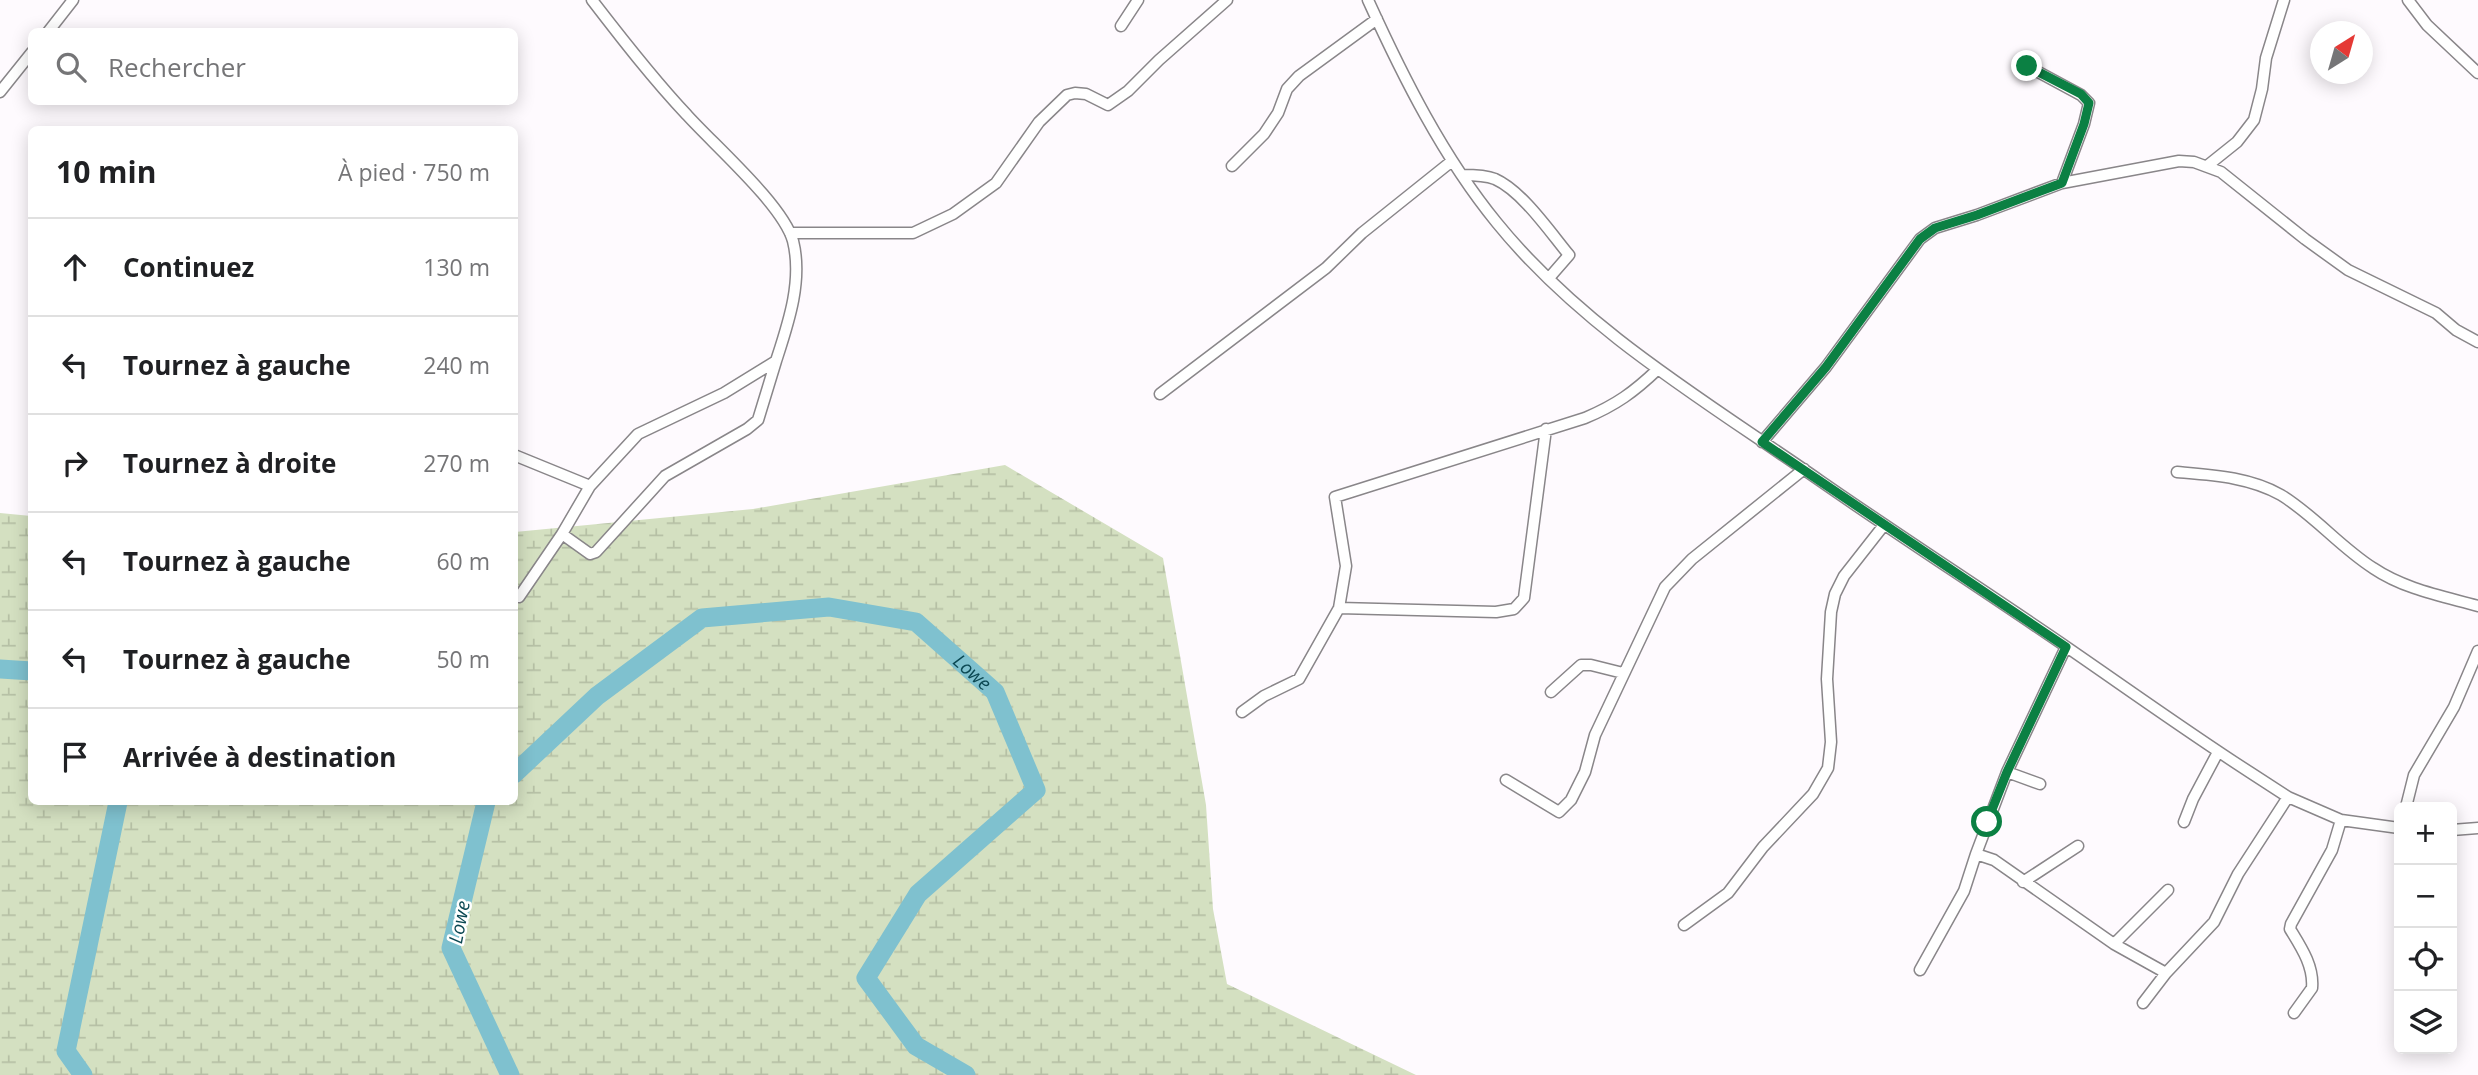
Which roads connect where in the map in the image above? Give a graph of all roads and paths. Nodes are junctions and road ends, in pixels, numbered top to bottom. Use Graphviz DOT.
graph roads {
  1 [pos="73,0"];
  2 [pos="592,0"];
  3 [pos="1138,0"];
  4 [pos="1227,0"];
  5 [pos="1368,0"];
  6 [pos="2284,0"];
  7 [pos="2408,0"];
  8 [pos="1377,19"];
  9 [pos="1121,26"];
  10 [pos="51,28"];
  11 [pos="28,57"];
  12 [pos="2027,66"];
  13 [pos="2478,73"];
  14 [pos="0,92"];
  15 [pos="1452,162"];
  16 [pos="1233,166"];
  17 [pos="2207,166"];
  18 [pos="1462,175"];
  19 [pos="2062,183"];
  20 [pos="790,233"];
  21 [pos="1549,278"];
  22 [pos="2478,342"];
  23 [pos="776,361"];
  24 [pos="1658,369"];
  25 [pos="1160,394"];
  26 [pos="1546,429"];
  27 [pos="1762,442"];
  28 [pos="518,457"];
  29 [pos="1804,469"];
  30 [pos="2177,472"];
  31 [pos="590,486"];
  32 [pos="1884,525"];
  33 [pos="562,534"];
  34 [pos="519,597"];
  35 [pos="2478,606"];
  36 [pos="1339,608"];
  37 [pos="2066,647"];
  38 [pos="2478,651"];
  39 [pos="1623,673"];
  40 [pos="1551,692"];
  41 [pos="1242,712"];
  42 [pos="2218,752"];
  43 [pos="2007,772"];
  44 [pos="1506,780"];
  45 [pos="2040,784"];
  46 [pos="2288,797"];
  47 [pos="2407,802"];
  48 [pos="2341,820"];
  49 [pos="2184,822"];
  50 [pos="2394,827"];
  51 [pos="2478,828"];
  52 [pos="2457,830"];
  53 [pos="2078,846"];
  54 [pos="1976,854"];
  55 [pos="2023,882"];
  56 [pos="2168,890"];
  57 [pos="1684,925"];
  58 [pos="2114,944"];
  59 [pos="1920,970"];
  60 [pos="2166,973"];
  61 [pos="2143,1003"];
  62 [pos="2294,1013"];
  1 -- 10 [label="street"];
  2 -- 20 [label="street"];
  3 -- 9 [label="street"];
  4 -- 20 [label="street"];
  5 -- 8 [label="street"];
  6 -- 17 [label="street"];
  7 -- 13 [label="street"];
  8 -- 15 [label="street"];
  8 -- 16 [label="street"];
  11 -- 14 [label="street"];
  12 -- 19 [label="street"];
  15 -- 18 [label="street"];
  15 -- 25 [label="street"];
  17 -- 19 [label="street"];
  17 -- 22 [label="street"];
  18 -- 21 [label="street"];
  18 -- 21 [label="street"];
  19 -- 27 [label="street"];
  20 -- 23 [label="street"];
  21 -- 24 [label="street"];
  23 -- 31 [label="street"];
  23 -- 33 [label="street"];
  24 -- 26 [label="street"];
  24 -- 27 [label="street"];
  26 -- 36 [label="street"];
  26 -- 36 [label="street"];
  27 -- 29 [label="street"];
  28 -- 31 [label="street"];
  29 -- 32 [label="street"];
  29 -- 39 [label="street"];
  30 -- 35 [label="street"];
  31 -- 33 [label="street"];
  32 -- 37 [label="street"];
  32 -- 57 [label="street"];
  33 -- 34 [label="street"];
  36 -- 41 [label="street"];
  37 -- 42 [label="street"];
  37 -- 43 [label="street"];
  38 -- 47 [label="street"];
  39 -- 40 [label="street"];
  39 -- 44 [label="street"];
  42 -- 46 [label="street"];
  42 -- 49 [label="street"];
  43 -- 45 [label="street"];
  43 -- 54 [label="street"];
  46 -- 48 [label="street"];
  46 -- 60 [label="street"];
  48 -- 50 [label="street"];
  48 -- 62 [label="street"];
  51 -- 52 [label="street"];
  53 -- 55 [label="street"];
  54 -- 55 [label="street"];
  54 -- 59 [label="street"];
  55 -- 58 [label="street"];
  56 -- 58 [label="street"];
  58 -- 60 [label="street"];
  60 -- 61 [label="street"];
}
